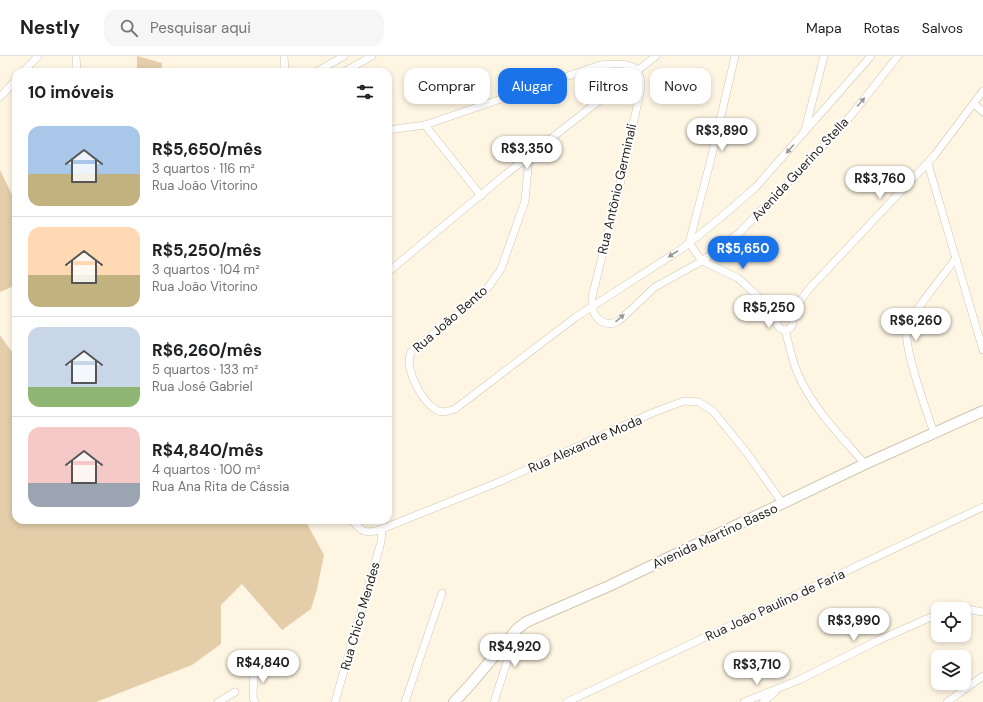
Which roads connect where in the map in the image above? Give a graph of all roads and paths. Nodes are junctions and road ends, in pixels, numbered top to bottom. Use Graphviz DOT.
graph roads {
  1 [pos="38,56"];
  2 [pos="76,56"];
  3 [pos="284,56"];
  4 [pos="344,56"];
  5 [pos="372,56"];
  6 [pos="656,56"];
  7 [pos="735,56"];
  8 [pos="824,56"];
  9 [pos="870,56"];
  10 [pos="898,56"];
  11 [pos="27,68"];
  12 [pos="77,68"];
  13 [pos="285,68"];
  14 [pos="323,68"];
  15 [pos="351,68"];
  16 [pos="591,68"];
  17 [pos="634,68"];
  18 [pos="641,68"];
  19 [pos="575,74"];
  20 [pos="12,84"];
  21 [pos="983,92"];
  22 [pos="0,98"];
  23 [pos="595,104"];
  24 [pos="638,104"];
  25 [pos="974,104"];
  26 [pos="983,112"];
  27 [pos="425,125"];
  28 [pos="392,129"];
  29 [pos="804,132"];
  30 [pos="529,157"];
  31 [pos="928,164"];
  32 [pos="481,196"];
  33 [pos="689,243"];
  34 [pos="956,258"];
  35 [pos="702,261"];
  36 [pos="392,269"];
  37 [pos="591,307"];
  38 [pos="790,316"];
  39 [pos="780,317"];
  40 [pos="785,330"];
  41 [pos="983,350"];
  42 [pos="983,410"];
  43 [pos="934,433"];
  44 [pos="865,464"];
  45 [pos="783,504"];
  46 [pos="983,507"];
  47 [pos="356,524"];
  48 [pos="382,529"];
  49 [pos="442,593"];
  50 [pos="971,610"];
  51 [pos="983,612"];
  52 [pos="931,617"];
  53 [pos="517,628"];
  54 [pos="254,671"];
  55 [pos="983,676"];
  56 [pos="778,689"];
  57 [pos="235,692"];
  58 [pos="218,702"];
  59 [pos="255,702"];
  60 [pos="336,702"];
  61 [pos="405,702"];
  62 [pos="454,702"];
  63 [pos="494,702"];
  64 [pos="567,702"];
  65 [pos="744,702"];
  66 [pos="763,702"];
  67 [pos="946,702"];
  1 -- 11 [label="street"];
  2 -- 12 [label="street"];
  3 -- 13 [label="street"];
  4 -- 14 [label="street"];
  5 -- 15 [label="street"];
  6 -- 18 [label="street"];
  7 -- 33 [label="street"];
  8 -- 29 [label="street"];
  9 -- 29 [label="street, Avenida Guerino Stella"];
  35 -- 10 [label="street, Avenida Guerino Stella, one-way"];
  16 -- 17 [label="street"];
  19 -- 27 [label="street"];
  20 -- 22 [label="street"];
  21 -- 25 [label="street"];
  23 -- 30 [label="street"];
  24 -- 37 [label="street, Rua Antônio Germinali"];
  25 -- 26 [label="street"];
  25 -- 31 [label="street"];
  27 -- 28 [label="street"];
  27 -- 32 [label="street"];
  29 -- 33 [label="street, Avenida Guerino Stella, one-way"];
  30 -- 32 [label="street"];
  30 -- 37 [label="street, Rua João Bento"];
  31 -- 34 [label="street"];
  31 -- 38 [label="street"];
  32 -- 36 [label="street"];
  33 -- 35 [label="street"];
  33 -- 37 [label="street, Avenida Guerino Stella, one-way"];
  34 -- 41 [label="street"];
  34 -- 43 [label="street"];
  37 -- 35 [label="street, Avenida Guerino Stella, one-way"];
  35 -- 39 [label="street"];
  38 -- 39 [label="street"];
  38 -- 40 [label="street"];
  39 -- 40 [label="street"];
  40 -- 44 [label="street"];
  42 -- 43 [label="street, Avenida Martino Basso"];
  43 -- 44 [label="street, Avenida Martino Basso"];
  44 -- 45 [label="street, Avenida Martino Basso"];
  45 -- 48 [label="street, Rua Alexandre Moda"];
  45 -- 53 [label="street, Avenida Martino Basso"];
  46 -- 64 [label="street, Rua João Paulino de Faria"];
  47 -- 48 [label="street, Rua Alexandre Moda"];
  48 -- 60 [label="street, Rua Chico Mendes"];
  49 -- 61 [label="street"];
  50 -- 51 [label="street"];
  52 -- 56 [label="street"];
  53 -- 62 [label="street"];
  53 -- 63 [label="street"];
  54 -- 59 [label="street"];
  55 -- 67 [label="street"];
  56 -- 65 [label="street"];
  56 -- 66 [label="street"];
  57 -- 58 [label="street"];
}
